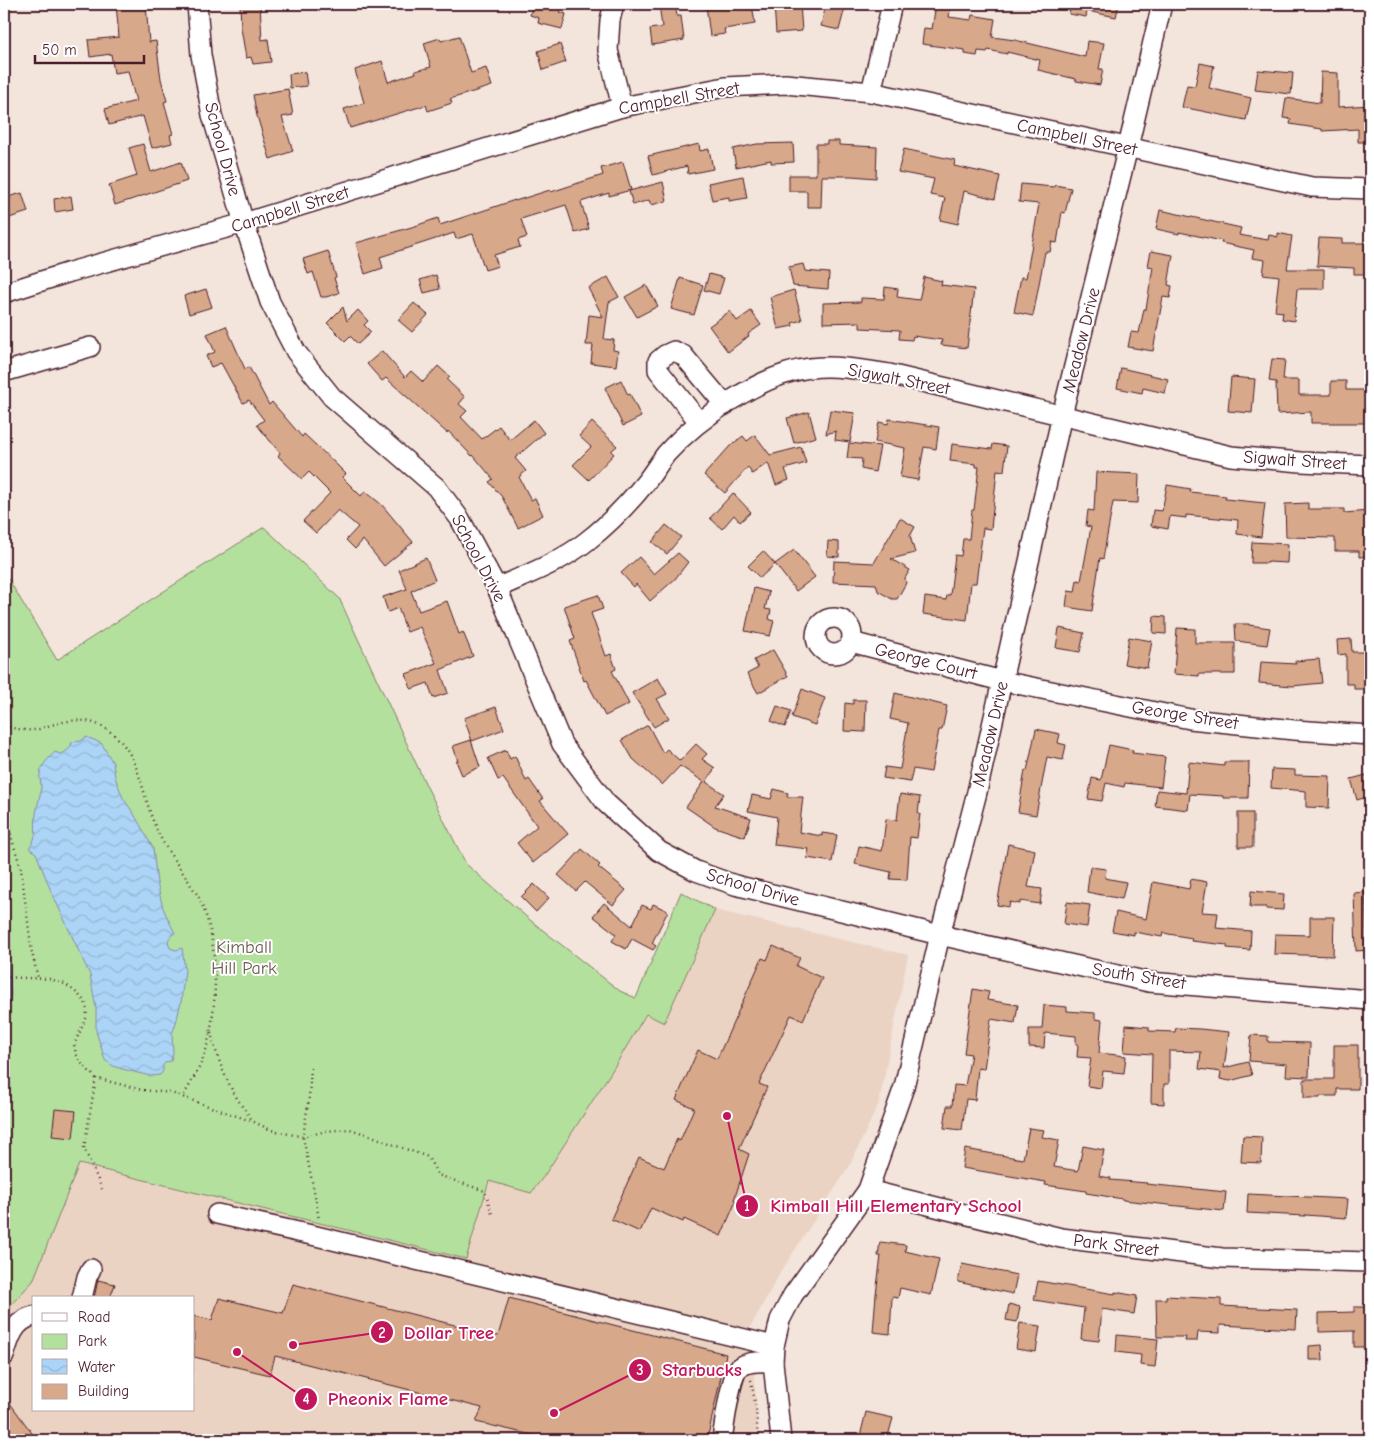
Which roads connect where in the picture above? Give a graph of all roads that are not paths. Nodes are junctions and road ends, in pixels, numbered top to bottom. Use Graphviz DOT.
graph roads {
  1 [pos="197,4"];
  2 [pos="614,4"];
  3 [pos="892,4"];
  4 [pos="1162,4"];
  5 [pos="871,92"];
  6 [pos="622,106"];
  7 [pos="1128,147"];
  8 [pos="1370,189"];
  9 [pos="244,223"];
  10 [pos="4,293"];
  11 [pos="90,348"];
  12 [pos="4,372"];
  13 [pos="725,405"];
  14 [pos="1062,415"];
  15 [pos="699,422"];
  16 [pos="1370,465"];
  17 [pos="497,588"];
  18 [pos="851,642"];
  19 [pos="1002,681"];
  20 [pos="1370,735"];
  21 [pos="940,935"];
  22 [pos="1370,1000"];
  23 [pos="868,1190"];
  24 [pos="217,1214"];
  25 [pos="1370,1262"];
  26 [pos="91,1270"];
  27 [pos="82,1296"];
  28 [pos="32,1317"];
  29 [pos="774,1354"];
  30 [pos="4,1356"];
  31 [pos="722,1440"];
  32 [pos="781,1440"];
  1 -- 9 [label="street, School Drive"];
  2 -- 6 [label="street"];
  3 -- 5 [label="street"];
  4 -- 7 [label="street, Meadow Drive"];
  5 -- 6 [label="street, Campbell Street"];
  5 -- 7 [label="street, Campbell Street"];
  6 -- 9 [label="street, Campbell Street"];
  7 -- 8 [label="street, Campbell Street"];
  7 -- 14 [label="street, Meadow Drive"];
  9 -- 10 [label="street, Campbell Street"];
  9 -- 17 [label="street, School Drive"];
  11 -- 12 [label="street"];
  13 -- 14 [label="street, Sigwalt Street"];
  13 -- 15 [label="street, Sigwalt Street"];
  13 -- 15 [label="street"];
  14 -- 16 [label="street, Sigwalt Street"];
  14 -- 19 [label="street, Meadow Drive"];
  15 -- 17 [label="street, Sigwalt Street"];
  17 -- 21 [label="street, School Drive"];
  18 -- 19 [label="street, George Court"];
  19 -- 20 [label="street, George Street"];
  19 -- 21 [label="street, Meadow Drive"];
  21 -- 22 [label="street, South Street"];
  21 -- 23 [label="street, Meadow Drive"];
  23 -- 25 [label="street, Park Street"];
  23 -- 29 [label="street, Meadow Drive"];
  24 -- 29 [label="street"];
  26 -- 27 [label="street"];
  28 -- 30 [label="street"];
  29 -- 31 [label="street"];
  29 -- 32 [label="street, Meadow Drive"];
}
